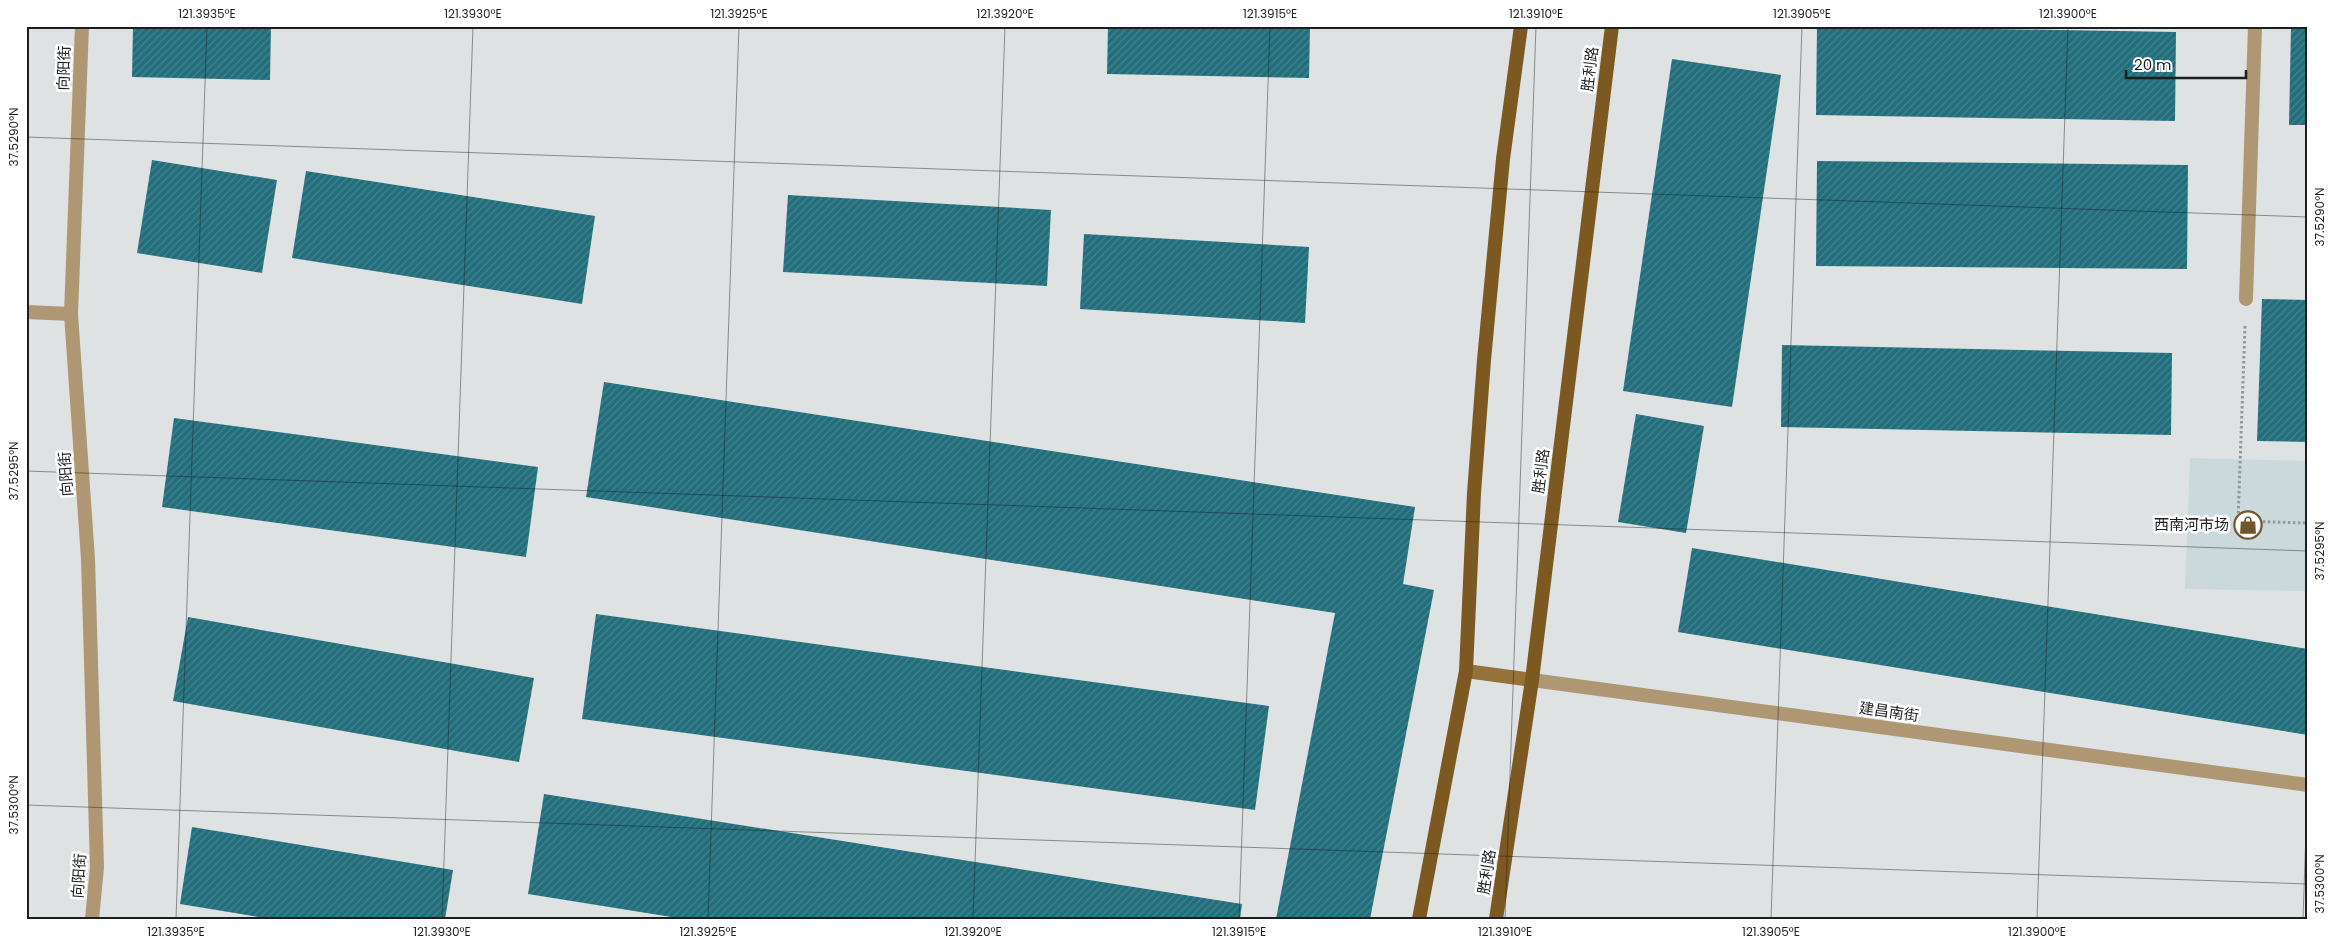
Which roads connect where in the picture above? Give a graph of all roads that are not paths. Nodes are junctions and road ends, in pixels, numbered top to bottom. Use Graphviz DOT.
graph roads {
  1 [pos="82,26"];
  2 [pos="1521,26"];
  3 [pos="1612,26"];
  4 [pos="2255,26"];
  5 [pos="2246,299"];
  6 [pos="26,312"];
  7 [pos="72,314"];
  8 [pos="1466,671"];
  9 [pos="1532,680"];
  10 [pos="2308,785"];
  11 [pos="92,919"];
  12 [pos="1419,919"];
  13 [pos="1496,919"];
  1 -- 7 [label="street, 向阳街"];
  2 -- 8 [label="main road"];
  3 -- 9 [label="main road, 胜利路"];
  4 -- 5 [label="street"];
  6 -- 7 [label="street"];
  7 -- 11 [label="street, 向阳街"];
  8 -- 9 [label="main road, 建昌南街"];
  8 -- 12 [label="main road"];
  9 -- 10 [label="street, 建昌南街"];
  9 -- 13 [label="main road, 胜利路"];
}
